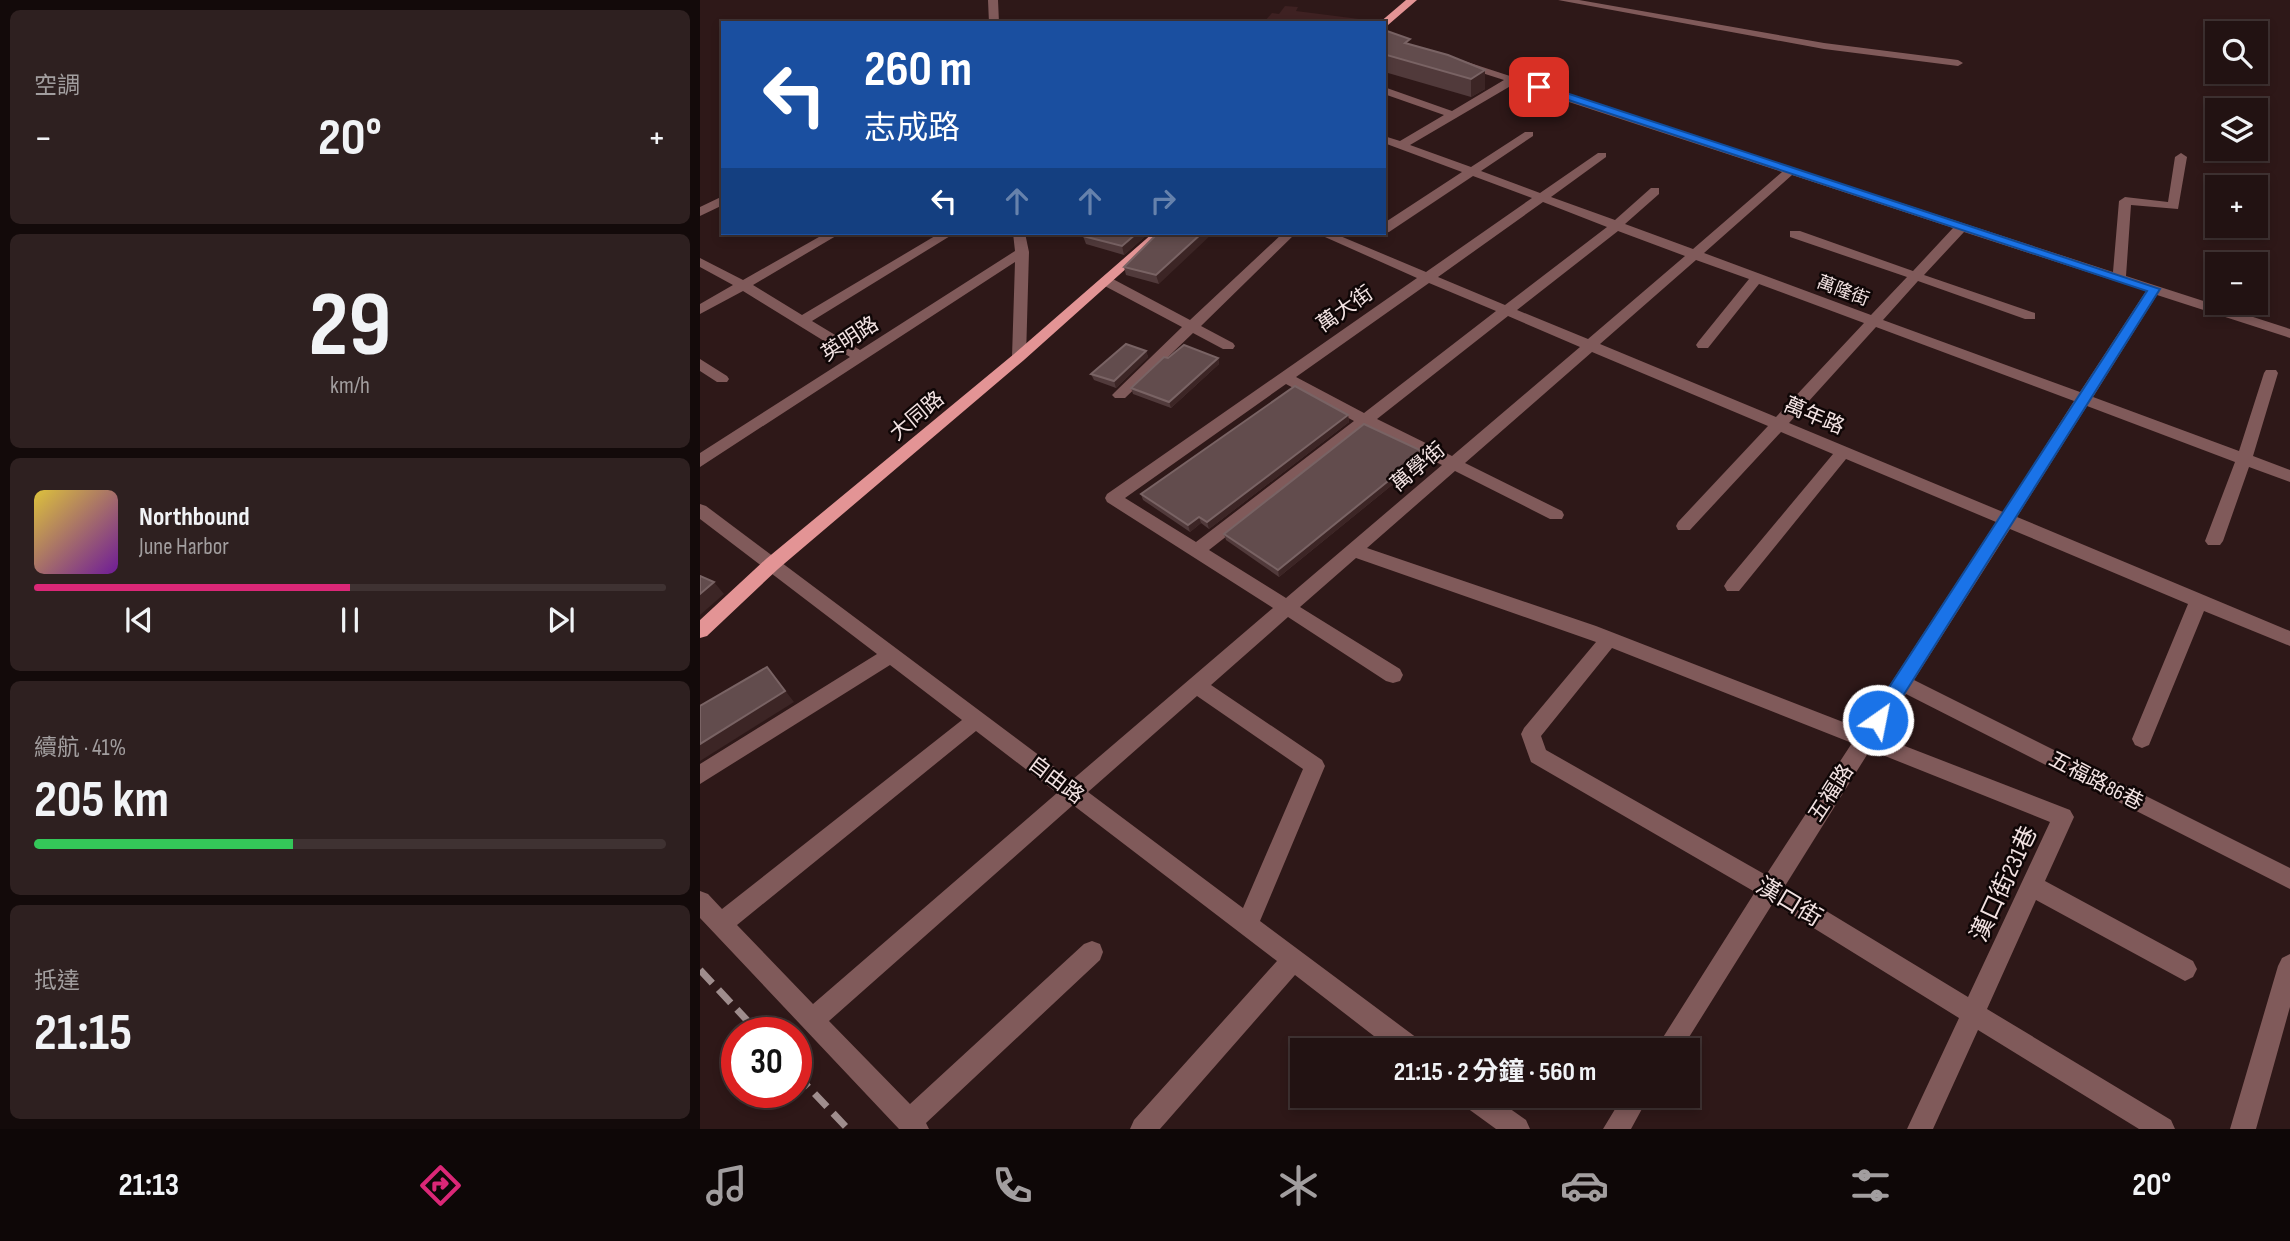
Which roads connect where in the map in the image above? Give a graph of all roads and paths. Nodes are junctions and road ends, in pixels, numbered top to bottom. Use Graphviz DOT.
graph roads {
  1 [pos="993,0"];
  2 [pos="1412,0"];
  3 [pos="1563,0"];
  4 [pos="1634,0"];
  5 [pos="1622,11"];
  6 [pos="994,21"];
  7 [pos="1386,21"];
  8 [pos="1449,60"];
  9 [pos="1958,62"];
  10 [pos="1514,79"];
  11 [pos="1386,91"];
  12 [pos="1453,115"];
  13 [pos="1529,134"];
  14 [pos="1386,140"];
  15 [pos="1401,145"];
  16 [pos="1602,155"];
  17 [pos="2181,157"];
  18 [pos="1471,172"];
  19 [pos="1789,172"];
  20 [pos="1654,191"];
  21 [pos="1541,198"];
  22 [pos="721,201"];
  23 [pos="700,212"];
  24 [pos="1616,226"];
  25 [pos="1961,227"];
  26 [pos="1386,228"];
  27 [pos="1795,234"];
  28 [pos="832,235"];
  29 [pos="946,235"];
  30 [pos="1019,235"];
  31 [pos="1158,235"];
  32 [pos="1288,235"];
  33 [pos="1327,235"];
  34 [pos="1376,235"];
  35 [pos="1357,247"];
  36 [pos="1022,252"];
  37 [pos="1694,256"];
  38 [pos="700,262"];
  39 [pos="1916,276"];
  40 [pos="1427,277"];
  41 [pos="2119,278"];
  42 [pos="1756,279"];
  43 [pos="1106,281"];
  44 [pos="744,285"];
  45 [pos="2154,289"];
  46 [pos="700,310"];
  47 [pos="1506,310"];
  48 [pos="2030,316"];
  49 [pos="802,321"];
  50 [pos="1872,323"];
  51 [pos="1192,326"];
  52 [pos="2290,334"];
  53 [pos="1703,345"];
  54 [pos="1228,346"];
  55 [pos="1592,346"];
  56 [pos="861,357"];
  57 [pos="1019,357"];
  58 [pos="700,365"];
  59 [pos="2271,373"];
  60 [pos="1285,377"];
  61 [pos="722,379"];
  62 [pos="1120,395"];
  63 [pos="2082,401"];
  64 [pos="1364,420"];
  65 [pos="1779,424"];
  66 [pos="1844,452"];
  67 [pos="2244,460"];
  68 [pos="700,461"];
  69 [pos="1455,464"];
  70 [pos="2290,476"];
  71 [pos="700,510"];
  72 [pos="1556,515"];
  73 [pos="2007,519"];
  74 [pos="1684,526"];
  75 [pos="2214,541"];
  76 [pos="1353,550"];
  77 [pos="1196,551"];
  78 [pos="772,564"];
  79 [pos="1733,586"];
  80 [pos="2199,600"];
  81 [pos="1286,608"];
  82 [pos="700,631"];
  83 [pos="1609,639"];
  84 [pos="2290,639"];
  85 [pos="891,655"];
  86 [pos="1393,675"];
  87 [pos="1902,682"];
  88 [pos="1196,685"];
  89 [pos="976,719"];
  90 [pos="1866,739"];
  91 [pos="2142,739"];
  92 [pos="700,775"];
  93 [pos="1071,792"];
  94 [pos="2290,879"];
  95 [pos="2032,886"];
  96 [pos="1770,889"];
  97 [pos="700,902"];
  98 [pos="721,924"];
  99 [pos="1247,925"];
  100 [pos="1092,953"];
  101 [pos="1293,960"];
  102 [pos="2290,966"];
  103 [pos="2185,969"];
  104 [pos="1973,1014"];
  105 [pos="809,1017"];
  106 [pos="812,1020"];
  107 [pos="1396,1038"];
  108 [pos="1675,1038"];
  109 [pos="1488,1108"];
  110 [pos="1629,1108"];
  111 [pos="912,1126"];
  112 [pos="1143,1129"];
  113 [pos="1517,1129"];
  114 [pos="1616,1129"];
  115 [pos="1920,1129"];
  116 [pos="2162,1129"];
  117 [pos="2243,1129"];
  1 -- 6 [label="street"];
  2 -- 7 [label="main road"];
  3 -- 5 [label="street"];
  4 -- 5 [label="street"];
  5 -- 9 [label="street"];
  8 -- 10 [label="street"];
  10 -- 12 [label="street"];
  10 -- 19 [label="street"];
  11 -- 12 [label="street"];
  12 -- 15 [label="street"];
  13 -- 18 [label="street"];
  14 -- 15 [label="street, 萬隆街"];
  15 -- 18 [label="street, 萬隆街"];
  16 -- 21 [label="street, 萬大街"];
  17 -- 41 [label="street"];
  18 -- 21 [label="street, 萬隆街"];
  18 -- 26 [label="street"];
  19 -- 25 [label="street"];
  19 -- 37 [label="street, 萬學街"];
  20 -- 24 [label="street"];
  21 -- 24 [label="street, 萬隆街"];
  21 -- 40 [label="street, 萬大街"];
  22 -- 23 [label="street"];
  24 -- 37 [label="street, 萬隆街"];
  24 -- 47 [label="street"];
  25 -- 39 [label="street"];
  25 -- 41 [label="street"];
  27 -- 39 [label="street"];
  28 -- 44 [label="street"];
  29 -- 49 [label="street"];
  30 -- 36 [label="street"];
  31 -- 43 [label="main road, 大同路"];
  32 -- 51 [label="street"];
  33 -- 35 [label="street, 萬年路"];
  34 -- 35 [label="street"];
  35 -- 40 [label="street, 萬年路"];
  36 -- 56 [label="street, 英明路"];
  36 -- 57 [label="street"];
  37 -- 42 [label="street, 萬隆街"];
  37 -- 55 [label="street, 萬學街"];
  38 -- 44 [label="street"];
  39 -- 48 [label="street"];
  39 -- 50 [label="street"];
  40 -- 47 [label="street, 萬年路"];
  40 -- 60 [label="street, 萬大街"];
  41 -- 45 [label="street"];
  42 -- 50 [label="street, 萬隆街"];
  42 -- 53 [label="street"];
  43 -- 51 [label="street"];
  43 -- 57 [label="main road, 大同路"];
  44 -- 46 [label="street"];
  44 -- 49 [label="street"];
  45 -- 52 [label="street"];
  45 -- 63 [label="street, 五福路"];
  47 -- 55 [label="street, 萬年路"];
  47 -- 64 [label="street"];
  49 -- 56 [label="street"];
  50 -- 63 [label="street, 萬隆街"];
  50 -- 65 [label="street"];
  51 -- 54 [label="street"];
  51 -- 62 [label="street"];
  55 -- 65 [label="street, 萬年路"];
  55 -- 69 [label="street, 萬學街"];
  56 -- 68 [label="street, 英明路"];
  57 -- 78 [label="main road, 大同路"];
  58 -- 61 [label="street"];
  59 -- 67 [label="street"];
  60 -- 64 [label="street"];
  60 -- 77 [label="street, 萬大街"];
  63 -- 67 [label="street, 萬隆街"];
  63 -- 73 [label="street, 五福路"];
  64 -- 69 [label="street"];
  64 -- 77 [label="street"];
  65 -- 66 [label="street, 萬年路"];
  65 -- 74 [label="street"];
  66 -- 73 [label="street, 萬年路"];
  66 -- 79 [label="street"];
  67 -- 70 [label="street, 萬隆街"];
  67 -- 75 [label="street"];
  69 -- 72 [label="street"];
  69 -- 76 [label="street, 萬學街"];
  71 -- 78 [label="street, 自由路"];
  73 -- 80 [label="street, 萬年路"];
  73 -- 87 [label="street, 五福路"];
  76 -- 81 [label="street, 萬學街"];
  76 -- 83 [label="street"];
  77 -- 81 [label="street"];
  78 -- 82 [label="main road, 大同路"];
  78 -- 85 [label="street, 自由路"];
  80 -- 84 [label="street, 萬年路"];
  80 -- 91 [label="street"];
  81 -- 86 [label="street"];
  81 -- 88 [label="street, 萬學街"];
  83 -- 90 [label="street"];
  83 -- 96 [label="street, 漢口街"];
  85 -- 89 [label="street, 自由路"];
  85 -- 92 [label="street"];
  87 -- 90 [label="street, 五福路"];
  87 -- 94 [label="street, 五福路86巷"];
  88 -- 93 [label="street, 萬學街"];
  88 -- 99 [label="street"];
  89 -- 93 [label="street, 自由路"];
  89 -- 98 [label="street"];
  90 -- 95 [label="street, 漢口街231巷"];
  90 -- 96 [label="street, 五福路"];
  93 -- 99 [label="street, 自由路"];
  93 -- 106 [label="street, 萬學街"];
  95 -- 103 [label="street"];
  95 -- 104 [label="street, 漢口街231巷"];
  96 -- 104 [label="street, 漢口街"];
  96 -- 108 [label="street, 五福路"];
  97 -- 98 [label="street"];
  98 -- 105 [label="street"];
  99 -- 101 [label="street, 自由路"];
  100 -- 111 [label="street"];
  101 -- 107 [label="street, 自由路"];
  101 -- 112 [label="street"];
  102 -- 117 [label="street"];
  104 -- 115 [label="street, 漢口街231巷"];
  104 -- 116 [label="street, 漢口街"];
  106 -- 111 [label="street"];
  109 -- 113 [label="street"];
  110 -- 114 [label="street"];
}
